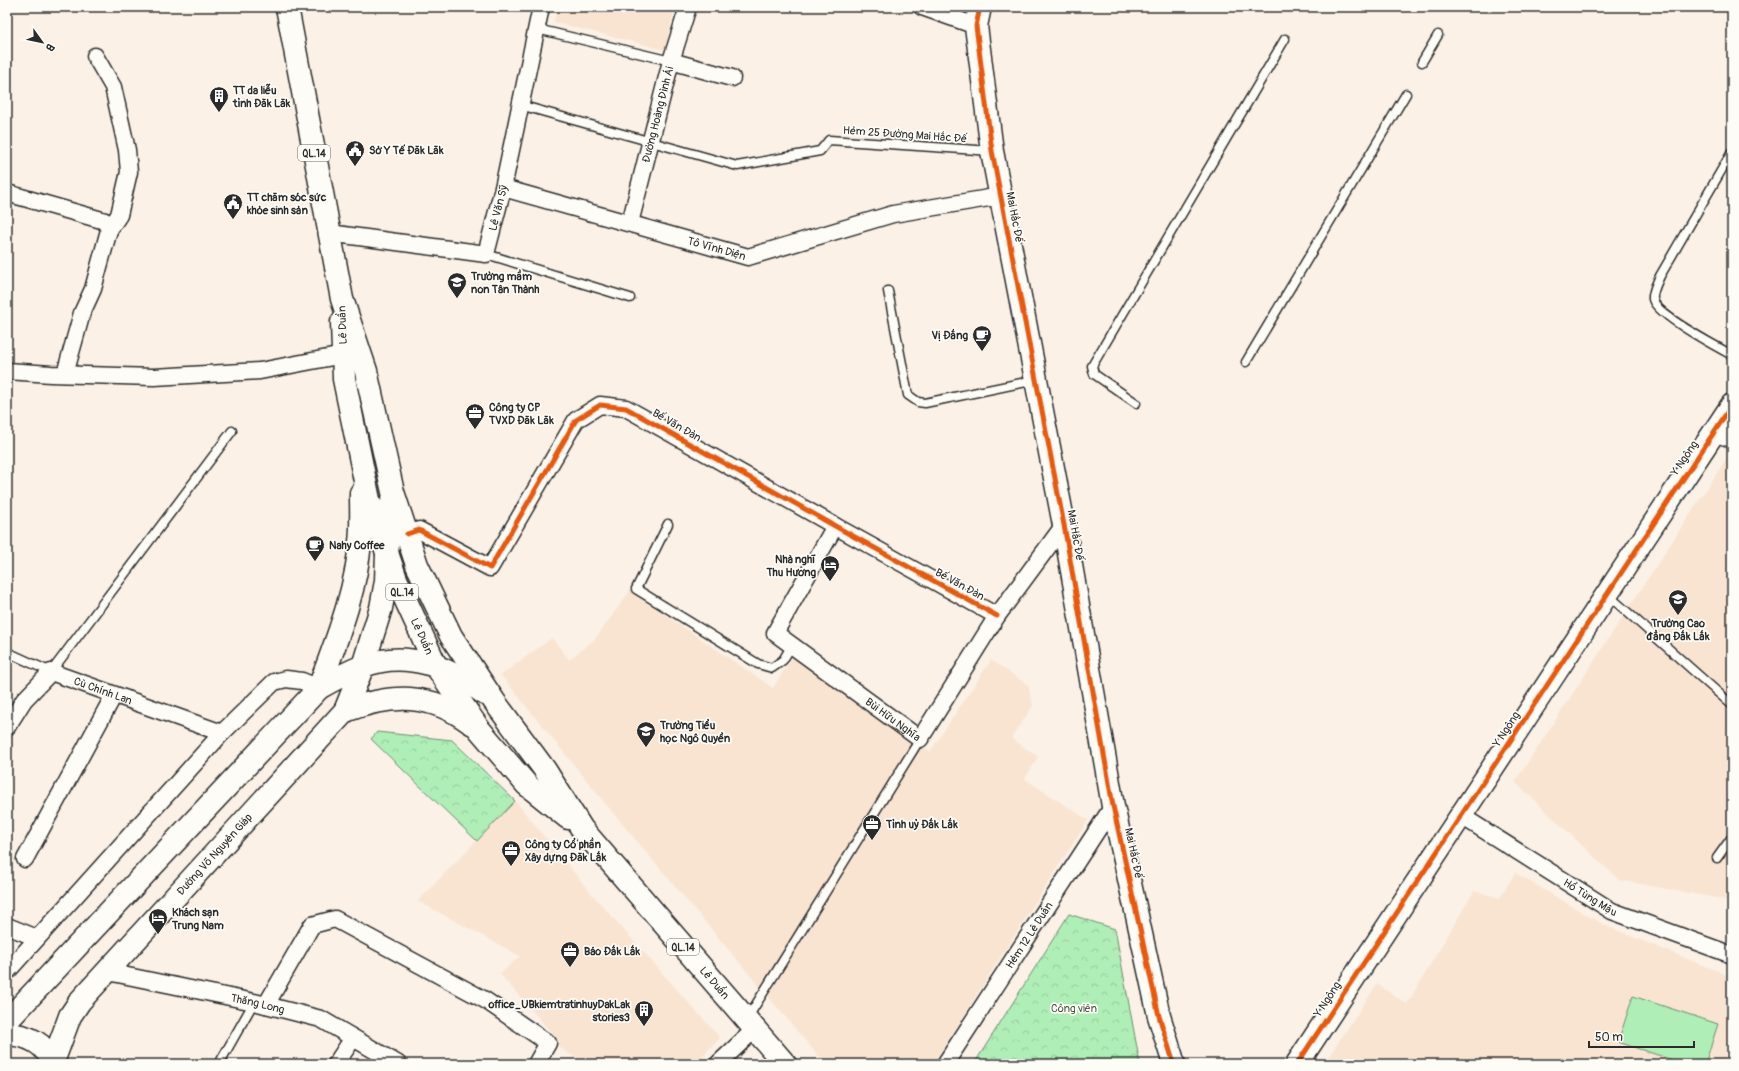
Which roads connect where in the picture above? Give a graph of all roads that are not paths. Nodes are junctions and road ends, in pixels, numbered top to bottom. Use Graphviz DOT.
graph roads {
  1 [pos="287,7"];
  2 [pos="541,7"];
  3 [pos="688,7"];
  4 [pos="922,7"];
  5 [pos="978,16"];
  6 [pos="537,29"];
  7 [pos="1438,35"];
  8 [pos="1285,40"];
  9 [pos="95,56"];
  10 [pos="671,61"];
  11 [pos="1422,62"];
  12 [pos="732,78"];
  13 [pos="1406,94"];
  14 [pos="520,105"];
  15 [pos="651,142"];
  16 [pos="992,151"];
  17 [pos="1732,152"];
  18 [pos="503,188"];
  19 [pos="7,193"];
  20 [pos="1001,196"];
  21 [pos="630,223"];
  22 [pos="109,230"];
  23 [pos="329,233"];
  24 [pos="486,254"];
  25 [pos="888,291"];
  26 [pos="630,298"];
  27 [pos="342,299"];
  28 [pos="343,355"];
  29 [pos="1732,355"];
  30 [pos="1246,362"];
  31 [pos="8,374"];
  32 [pos="65,374"];
  33 [pos="1036,380"];
  34 [pos="1136,403"];
  35 [pos="1732,405"];
  36 [pos="232,431"];
  37 [pos="1723,436"];
  38 [pos="361,460"];
  39 [pos="393,492"];
  40 [pos="668,524"];
  41 [pos="1064,525"];
  42 [pos="834,526"];
  43 [pos="407,534"];
  44 [pos="387,554"];
  45 [pos="1607,594"];
  46 [pos="997,616"];
  47 [pos="792,645"];
  48 [pos="7,652"];
  49 [pos="363,666"];
  50 [pos="436,666"];
  51 [pos="51,672"];
  52 [pos="319,688"];
  53 [pos="114,695"];
  54 [pos="494,701"];
  55 [pos="1732,705"];
  56 [pos="345,711"];
  57 [pos="7,727"];
  58 [pos="478,729"];
  59 [pos="222,733"];
  60 [pos="920,739"];
  61 [pos="1113,806"];
  62 [pos="1460,815"];
  63 [pos="582,829"];
  64 [pos="1732,837"];
  65 [pos="1717,858"];
  66 [pos="25,859"];
  67 [pos="7,926"];
  68 [pos="37,938"];
  69 [pos="1732,955"];
  70 [pos="7,972"];
  71 [pos="108,972"];
  72 [pos="260,1004"];
  73 [pos="1159,1016"];
  74 [pos="7,1021"];
  75 [pos="750,1025"];
  76 [pos="7,1034"];
  77 [pos="353,1038"];
  78 [pos="53,1063"];
  79 [pos="219,1064"];
  80 [pos="336,1064"];
  81 [pos="398,1064"];
  82 [pos="536,1064"];
  83 [pos="718,1064"];
  84 [pos="785,1064"];
  85 [pos="945,1064"];
  86 [pos="1164,1064"];
  87 [pos="1174,1064"];
  88 [pos="1297,1064"];
  1 -- 23 [label="main road, Lê Duẩn / QL.14"];
  2 -- 6 [label="street, Lê Văn Sỹ"];
  3 -- 10 [label="street, Đường Hoàng Đình Ái"];
  4 -- 5 [label="street"];
  5 -- 16 [label="main road, Mai Hắc Đế"];
  6 -- 10 [label="lane"];
  6 -- 14 [label="street, Lê Văn Sỹ"];
  7 -- 11 [label="lane"];
  8 -- 34 [label="lane"];
  9 -- 22 [label="street"];
  10 -- 12 [label="street"];
  10 -- 15 [label="street, Đường Hoàng Đình Ái"];
  13 -- 30 [label="lane"];
  14 -- 15 [label="lane, Hẻm 25 Đường Mai Hắc Đế"];
  14 -- 18 [label="street, Lê Văn Sỹ"];
  15 -- 16 [label="lane, Hẻm 25 Đường Mai Hắc Đế"];
  15 -- 21 [label="street, Đường Hoàng Đình Ái"];
  16 -- 20 [label="main road, Mai Hắc Đế"];
  17 -- 29 [label="lane"];
  18 -- 21 [label="street, Tô Vĩnh Diện"];
  18 -- 24 [label="street, Lê Văn Sỹ"];
  19 -- 22 [label="street"];
  20 -- 21 [label="street, Tô Vĩnh Diện"];
  20 -- 33 [label="main road, Mai Hắc Đế"];
  22 -- 32 [label="street"];
  23 -- 24 [label="street"];
  23 -- 27 [label="main road, Lê Duẩn / QL.14"];
  24 -- 26 [label="lane"];
  25 -- 33 [label="lane"];
  27 -- 28 [label="main road, Lê Duẩn / QL.14"];
  27 -- 39 [label="main road, Lê Duẩn / QL.14"];
  28 -- 32 [label="street"];
  28 -- 38 [label="main road, Lê Duẩn / QL.14"];
  31 -- 32 [label="street"];
  33 -- 41 [label="main road, Mai Hắc Đế"];
  35 -- 37 [label="main road, Y Ngông"];
  36 -- 51 [label="lane"];
  37 -- 45 [label="main road, Y Ngông"];
  38 -- 44 [label="main road, Lê Duẩn / QL.14"];
  38 -- 52 [label="main road"];
  39 -- 43 [label="main road, Lê Duẩn / QL.14"];
  39 -- 44 [label="main road"];
  40 -- 47 [label="lane"];
  41 -- 46 [label="street, Bùi Hữu Nghĩa"];
  41 -- 61 [label="main road, Mai Hắc Đế"];
  42 -- 43 [label="street, Bế Văn Đàn"];
  42 -- 46 [label="street, Bế Văn Đàn"];
  42 -- 47 [label="street, Bùi Hữu Nghĩa"];
  43 -- 54 [label="main road, Lê Duẩn / QL.14"];
  44 -- 49 [label="main road"];
  44 -- 50 [label="main road, Lê Duẩn / QL.14"];
  45 -- 55 [label="lane"];
  45 -- 62 [label="main road, Y Ngông"];
  46 -- 60 [label="street, Bùi Hữu Nghĩa"];
  47 -- 60 [label="street, Bùi Hữu Nghĩa"];
  48 -- 51 [label="lane"];
  49 -- 50 [label="main road"];
  49 -- 52 [label="main road"];
  49 -- 56 [label="main road"];
  50 -- 54 [label="main road"];
  50 -- 58 [label="main road, Lê Duẩn / QL.14"];
  51 -- 53 [label="street, Cù Chính Lan"];
  51 -- 57 [label="street"];
  52 -- 56 [label="main road"];
  52 -- 59 [label="street"];
  52 -- 74 [label="main road"];
  53 -- 59 [label="street, Cù Chính Lan"];
  53 -- 66 [label="street"];
  54 -- 63 [label="main road, Lê Duẩn / QL.14"];
  56 -- 58 [label="main road"];
  56 -- 71 [label="main road, Đường Võ Nguyên Giáp"];
  58 -- 63 [label="main road, Lê Duẩn / QL.14"];
  59 -- 68 [label="street"];
  60 -- 75 [label="lane"];
  61 -- 73 [label="main road, Mai Hắc Đế"];
  61 -- 85 [label="street, Hẻm 12 Lê Duẩn"];
  62 -- 69 [label="street, Hồ Tùng Mậu"];
  62 -- 88 [label="main road, Y Ngông"];
  63 -- 75 [label="main road, Lê Duẩn / QL.14"];
  64 -- 65 [label="lane"];
  67 -- 68 [label="street"];
  68 -- 70 [label="street"];
  71 -- 72 [label="street, Thăng Long"];
  71 -- 78 [label="main road, Đường Võ Nguyên Giáp"];
  72 -- 77 [label="street, Thăng Long"];
  72 -- 79 [label="lane"];
  72 -- 82 [label="street"];
  73 -- 86 [label="main road, Mai Hắc Đế"];
  73 -- 87 [label="main road, Mai Hắc Đế"];
  75 -- 83 [label="street"];
  75 -- 84 [label="main road, Lê Duẩn / QL.14"];
  76 -- 78 [label="main road"];
  77 -- 80 [label="street"];
  77 -- 81 [label="street, Thăng Long"];
}
